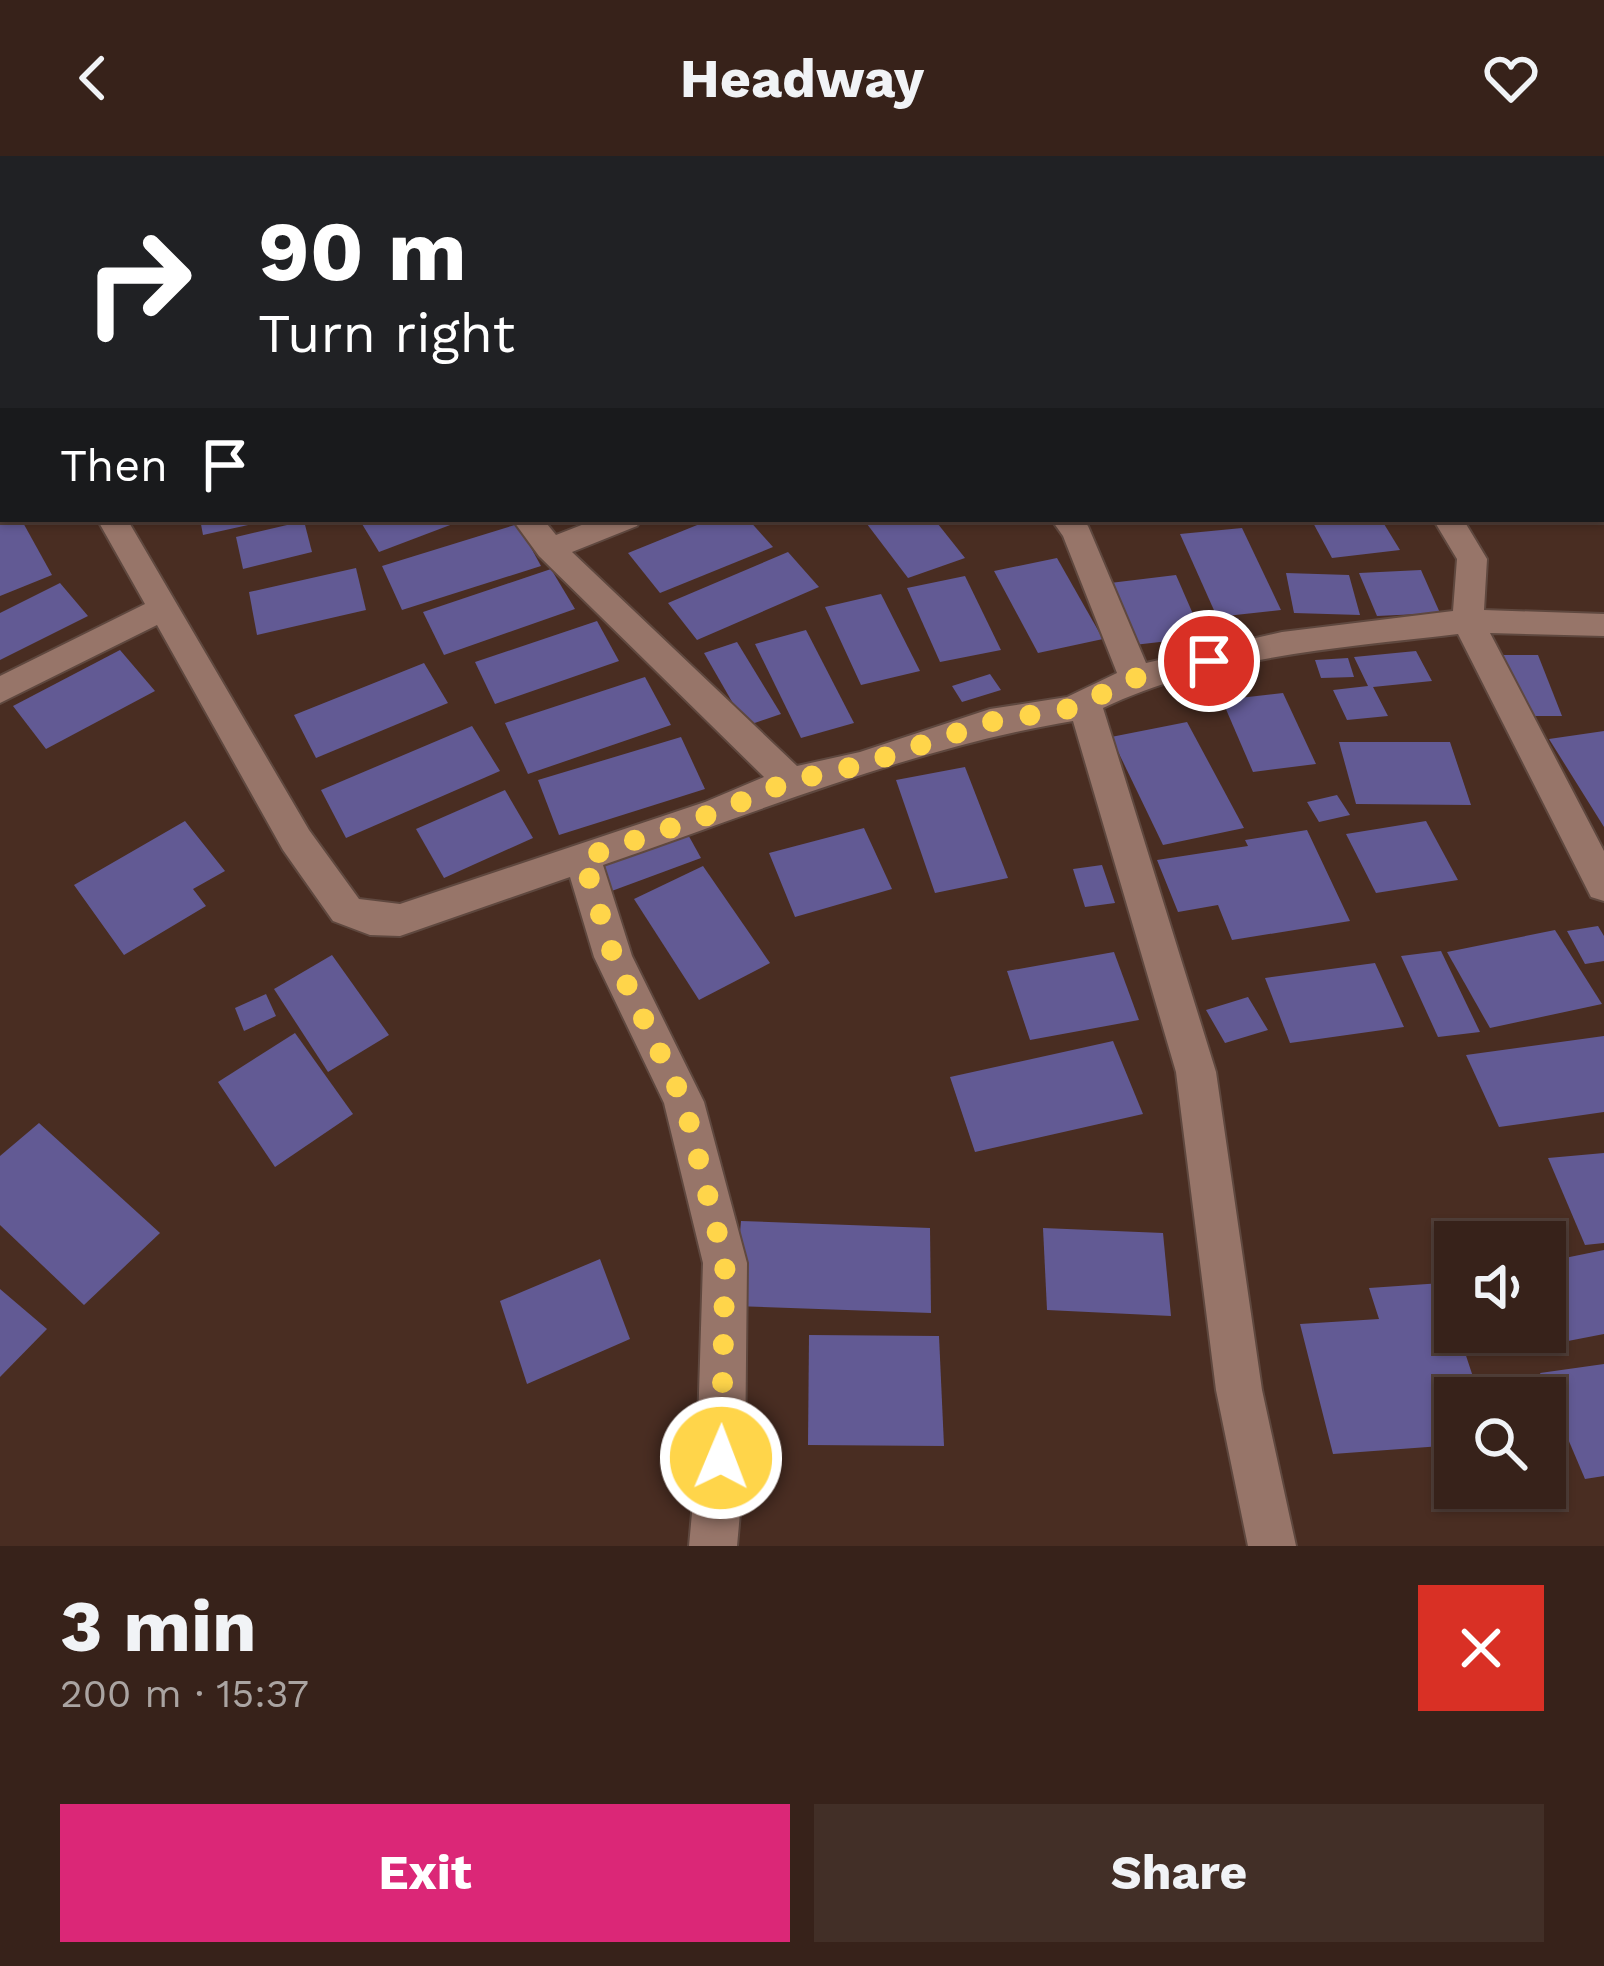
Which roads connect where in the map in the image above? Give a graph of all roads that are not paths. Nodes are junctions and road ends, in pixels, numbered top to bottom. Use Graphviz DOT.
graph roads {
  1 [pos="114,522"];
  2 [pos="529,522"];
  3 [pos="618,522"];
  4 [pos="1068,522"];
  5 [pos="1450,522"];
  6 [pos="550,549"];
  7 [pos="163,608"];
  8 [pos="1468,621"];
  9 [pos="1604,625"];
  10 [pos="1136,678"];
  11 [pos="0,691"];
  12 [pos="1085,704"];
  13 [pos="790,781"];
  14 [pos="583,858"];
  15 [pos="1604,886"];
  16 [pos="713,1546"];
  17 [pos="1271,1546"];
  1 -- 7 [label="street"];
  2 -- 6 [label="street"];
  3 -- 6 [label="street"];
  4 -- 10 [label="street"];
  5 -- 8 [label="street"];
  6 -- 13 [label="street"];
  7 -- 11 [label="street"];
  7 -- 14 [label="street"];
  8 -- 9 [label="street"];
  8 -- 10 [label="street"];
  8 -- 15 [label="street"];
  10 -- 12 [label="street"];
  12 -- 13 [label="street"];
  12 -- 17 [label="street"];
  13 -- 14 [label="street"];
  14 -- 16 [label="street"];
}
